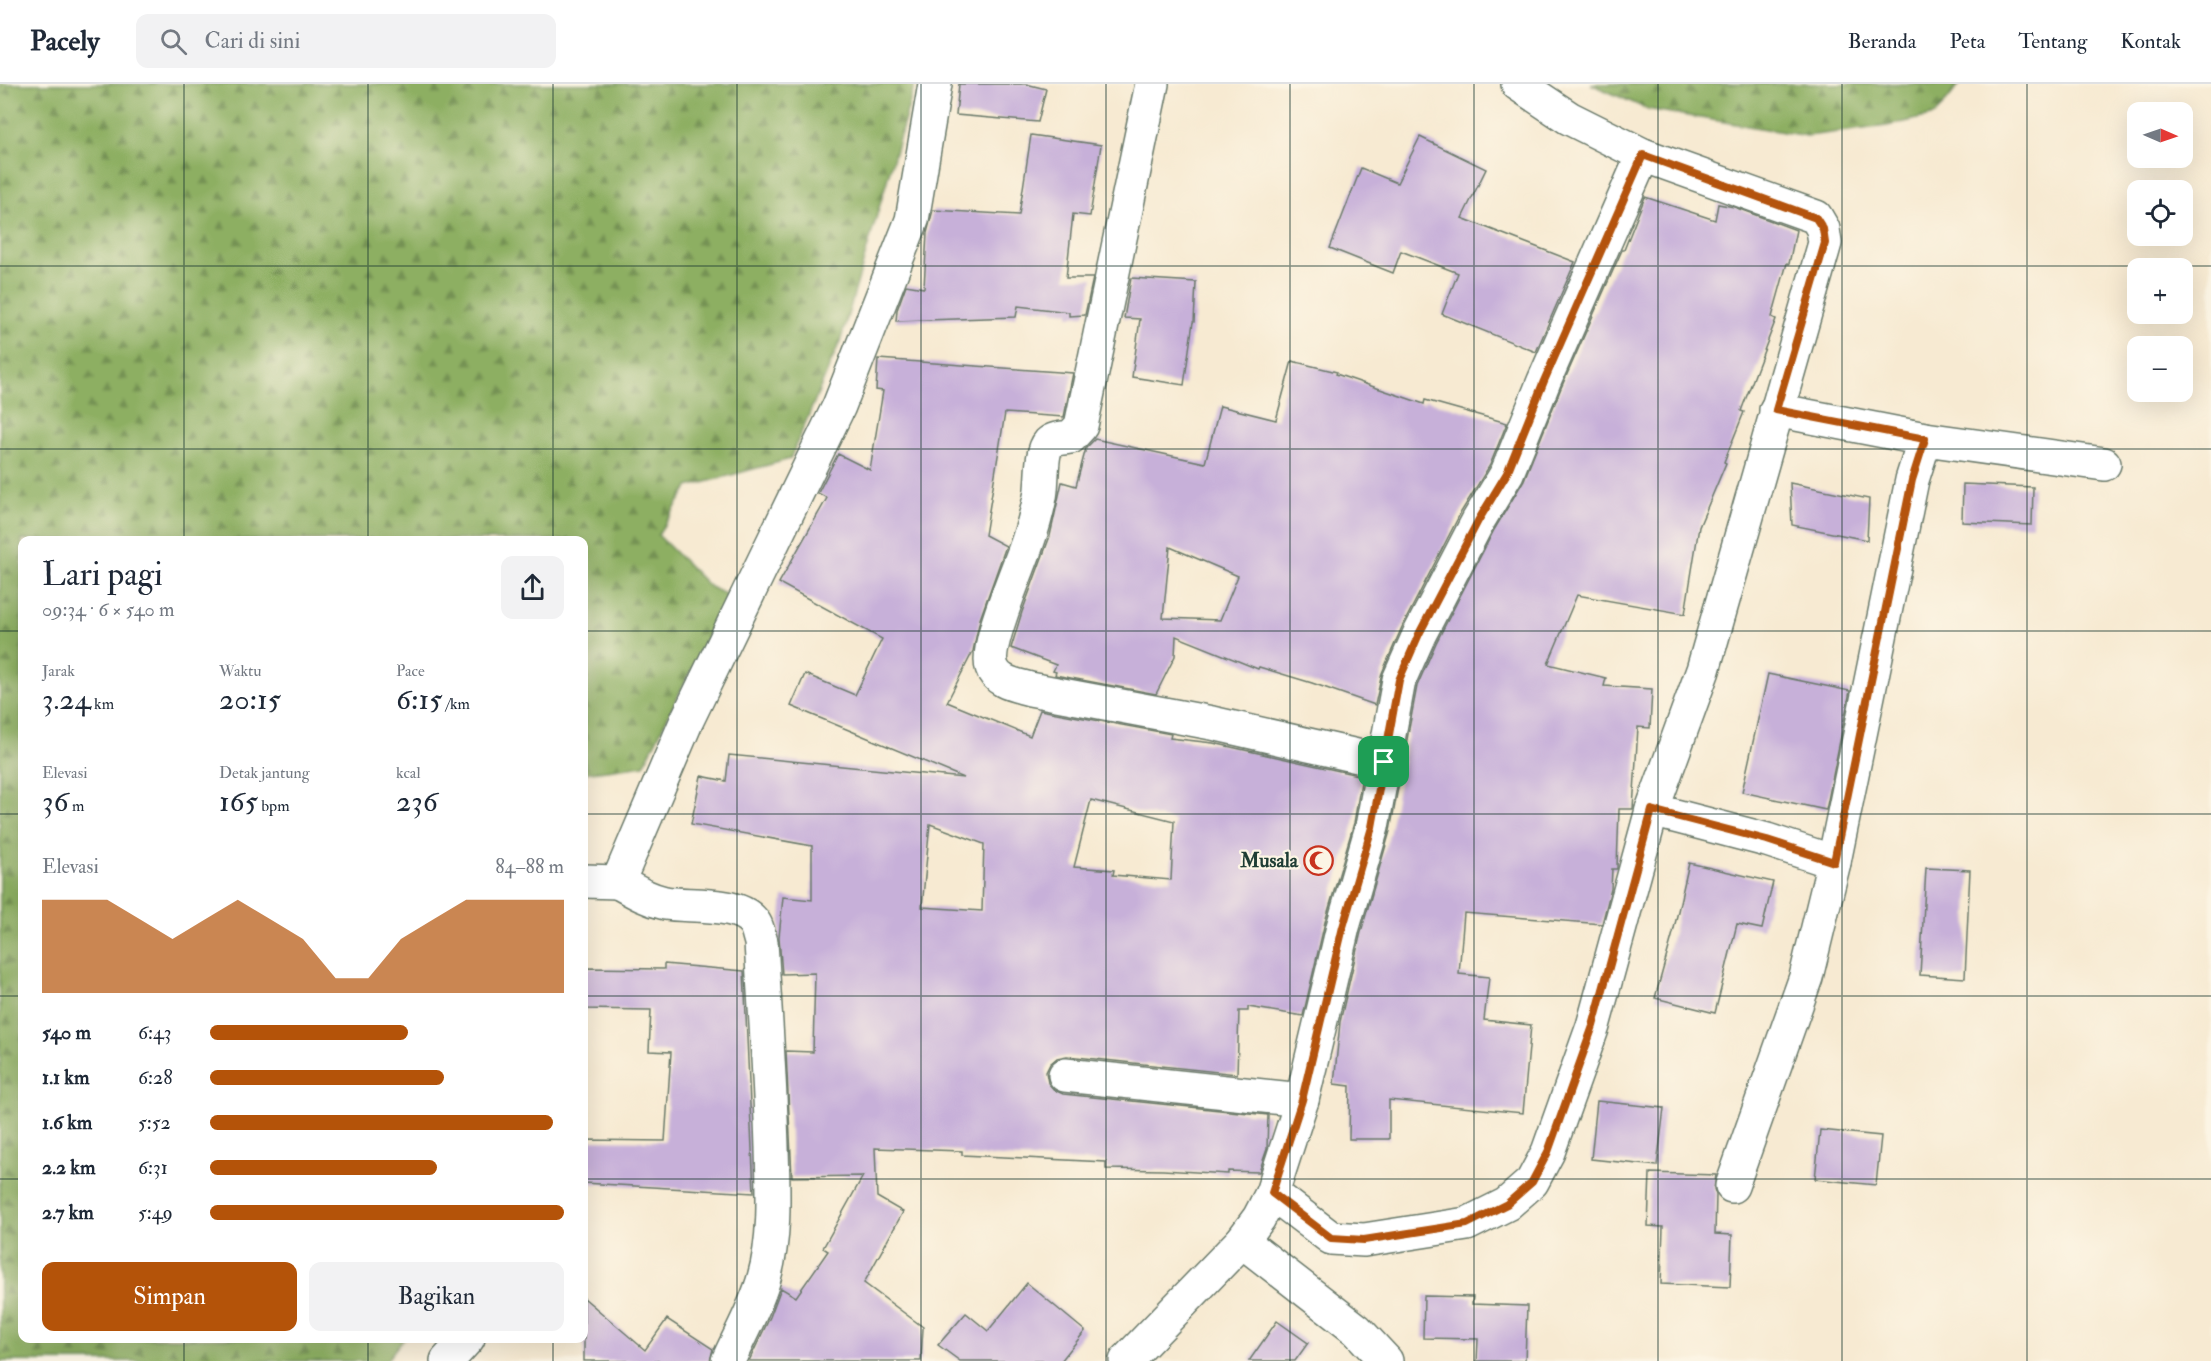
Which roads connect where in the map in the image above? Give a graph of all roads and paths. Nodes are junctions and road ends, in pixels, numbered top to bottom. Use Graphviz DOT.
graph roads {
  1 [pos="935,84"];
  2 [pos="1152,84"];
  3 [pos="1518,84"];
  4 [pos="1643,155"];
  5 [pos="1776,410"];
  6 [pos="1925,439"];
  7 [pos="2104,464"];
  8 [pos="1384,762"];
  9 [pos="1652,810"];
  10 [pos="1834,862"];
  11 [pos="588,881"];
  12 [pos="618,882"];
  13 [pos="1065,1075"];
  14 [pos="1302,1100"];
  15 [pos="1732,1186"];
  16 [pos="1272,1193"];
  17 [pos="1242,1241"];
  18 [pos="463,1343"];
  19 [pos="447,1361"];
  20 [pos="728,1361"];
  21 [pos="1126,1361"];
  22 [pos="1386,1361"];
  1 -- 12 [label="street"];
  2 -- 8 [label="street"];
  3 -- 4 [label="street"];
  4 -- 5 [label="street"];
  4 -- 8 [label="street"];
  5 -- 6 [label="street"];
  5 -- 9 [label="street"];
  6 -- 7 [label="street"];
  6 -- 10 [label="street"];
  8 -- 14 [label="street"];
  9 -- 10 [label="street"];
  9 -- 16 [label="street"];
  10 -- 15 [label="street"];
  11 -- 12 [label="street"];
  12 -- 20 [label="street"];
  13 -- 14 [label="street"];
  14 -- 16 [label="street"];
  16 -- 17 [label="street"];
  17 -- 21 [label="street"];
  17 -- 22 [label="street"];
  18 -- 19 [label="street"];
}
